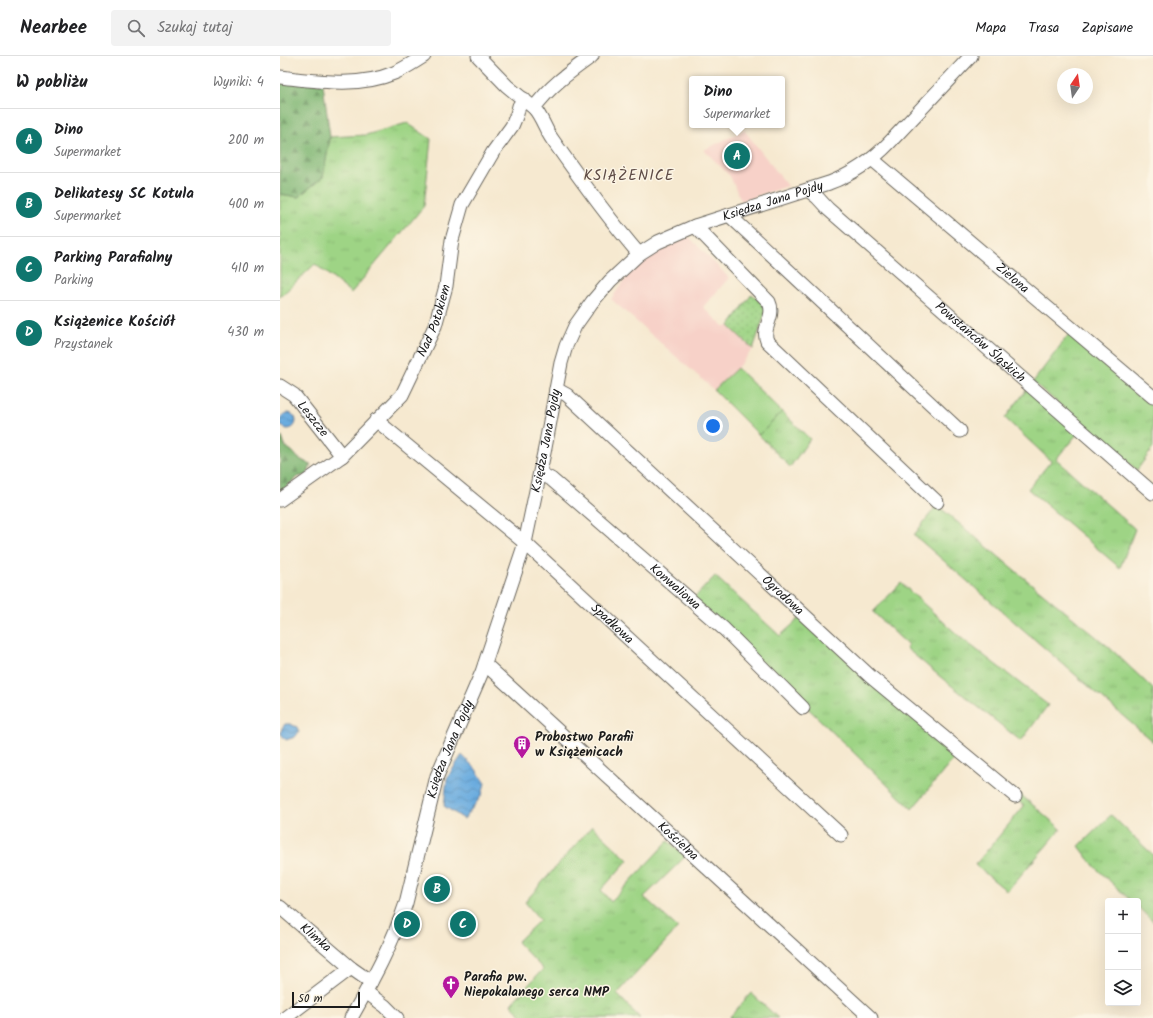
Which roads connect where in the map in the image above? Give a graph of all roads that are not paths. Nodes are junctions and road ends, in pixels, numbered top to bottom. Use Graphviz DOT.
graph roads {
  1 [pos="424,56"];
  2 [pos="478,56"];
  3 [pos="592,56"];
  4 [pos="971,56"];
  5 [pos="280,77"];
  6 [pos="524,99"];
  7 [pos="534,108"];
  8 [pos="872,159"];
  9 [pos="808,190"];
  10 [pos="729,215"];
  11 [pos="695,226"];
  12 [pos="639,254"];
  13 [pos="280,386"];
  14 [pos="556,389"];
  15 [pos="1153,397"];
  16 [pos="376,420"];
  17 [pos="960,431"];
  18 [pos="342,456"];
  19 [pos="540,473"];
  20 [pos="1153,493"];
  21 [pos="280,500"];
  22 [pos="937,502"];
  23 [pos="525,543"];
  24 [pos="485,664"];
  25 [pos="803,708"];
  26 [pos="1016,796"];
  27 [pos="841,835"];
  28 [pos="280,907"];
  29 [pos="351,968"];
  30 [pos="369,987"];
  31 [pos="285,1018"];
  32 [pos="352,1018"];
  33 [pos="397,1018"];
  34 [pos="871,1018"];
  1 -- 5 [label="street"];
  2 -- 6 [label="street"];
  3 -- 7 [label="street"];
  4 -- 8 [label="street, Księdza Jana Pojdy"];
  6 -- 7 [label="street"];
  6 -- 16 [label="street, Nad Potokiem"];
  7 -- 12 [label="street"];
  8 -- 9 [label="street, Księdza Jana Pojdy"];
  8 -- 15 [label="street, Zielona"];
  9 -- 10 [label="street, Księdza Jana Pojdy"];
  9 -- 20 [label="street, Powstańców Śląskich"];
  10 -- 11 [label="street, Księdza Jana Pojdy"];
  10 -- 17 [label="street"];
  11 -- 12 [label="street, Księdza Jana Pojdy"];
  11 -- 22 [label="street"];
  12 -- 14 [label="street, Księdza Jana Pojdy"];
  13 -- 18 [label="street, Leszcze"];
  14 -- 19 [label="street, Księdza Jana Pojdy"];
  14 -- 26 [label="street, Ogrodowa"];
  16 -- 18 [label="street, Nad Potokiem"];
  16 -- 23 [label="street, Spadkowa"];
  18 -- 21 [label="street, Nad Potokiem"];
  19 -- 23 [label="street, Księdza Jana Pojdy"];
  19 -- 25 [label="street, Konwaliowa"];
  23 -- 24 [label="street, Księdza Jana Pojdy"];
  23 -- 27 [label="street, Spadkowa"];
  24 -- 30 [label="street, Księdza Jana Pojdy"];
  24 -- 34 [label="street, Kościelna"];
  28 -- 29 [label="street, Klimka"];
  29 -- 30 [label="street, Klimka"];
  29 -- 31 [label="street"];
  30 -- 32 [label="street, Księdza Jana Pojdy"];
  30 -- 33 [label="street, Klimka"];
}
